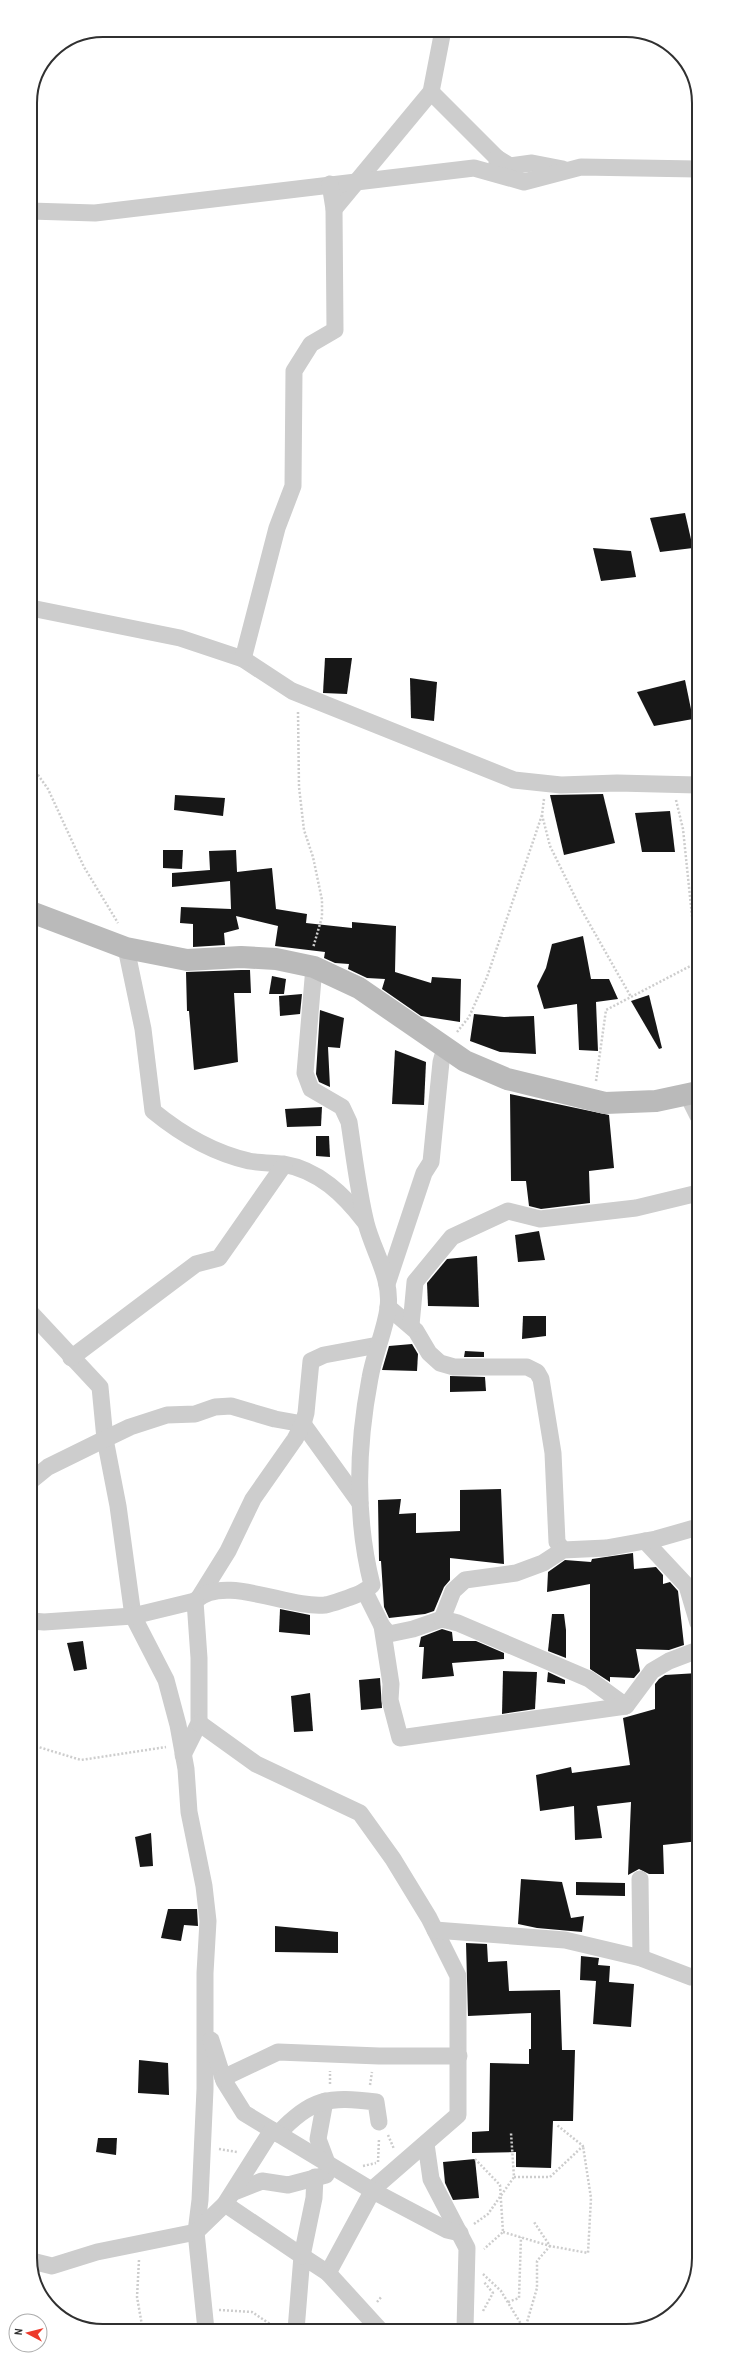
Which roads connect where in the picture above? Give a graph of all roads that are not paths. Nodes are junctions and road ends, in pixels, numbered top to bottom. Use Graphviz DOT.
graph roads {
  1 [pos="442,37"];
  2 [pos="431,92"];
  3 [pos="497,166"];
  4 [pos="692,169"];
  5 [pos="358,181"];
  6 [pos="330,184"];
  7 [pos="334,209"];
  8 [pos="37,211"];
  9 [pos="37,609"];
  10 [pos="243,659"];
  11 [pos="692,785"];
  12 [pos="37,914"];
  13 [pos="126,948"];
  14 [pos="311,966"];
  15 [pos="445,1048"];
  16 [pos="692,1093"];
  17 [pos="284,1165"];
  18 [pos="692,1194"];
  19 [pos="366,1224"];
  20 [pos="387,1284"];
  21 [pos="388,1307"];
  22 [pos="37,1320"];
  23 [pos="411,1325"];
  24 [pos="378,1345"];
  25 [pos="71,1358"];
  26 [pos="303,1424"];
  27 [pos="104,1439"];
  28 [pos="37,1476"];
  29 [pos="360,1503"];
  30 [pos="692,1529"];
  31 [pos="645,1541"];
  32 [pos="563,1550"];
  33 [pos="365,1592"];
  34 [pos="197,1599"];
  35 [pos="692,1603"];
  36 [pos="133,1616"];
  37 [pos="442,1619"];
  38 [pos="37,1621"];
  39 [pos="382,1626"];
  40 [pos="692,1652"];
  41 [pos="626,1706"];
  42 [pos="199,1723"];
  43 [pos="182,1750"];
  44 [pos="640,1879"];
  45 [pos="435,1930"];
  46 [pos="641,1958"];
  47 [pos="692,1976"];
  48 [pos="206,2024"];
  49 [pos="459,2056"];
  50 [pos="223,2078"];
  51 [pos="325,2101"];
  52 [pos="379,2122"];
  53 [pos="275,2132"];
  54 [pos="426,2144"];
  55 [pos="334,2168"];
  56 [pos="315,2177"];
  57 [pos="374,2189"];
  58 [pos="230,2198"];
  59 [pos="196,2232"];
  60 [pos="460,2233"];
  61 [pos="302,2256"];
  62 [pos="37,2262"];
  63 [pos="328,2273"];
  64 [pos="205,2324"];
  65 [pos="296,2324"];
  66 [pos="375,2324"];
  67 [pos="466,2324"];
  1 -- 2 [label="street"];
  2 -- 3 [label="street"];
  2 -- 5 [label="street"];
  3 -- 4 [label="street"];
  3 -- 5 [label="street"];
  5 -- 6 [label="street"];
  5 -- 7 [label="street"];
  6 -- 7 [label="street"];
  6 -- 8 [label="street"];
  7 -- 10 [label="street"];
  9 -- 10 [label="street"];
  10 -- 11 [label="street"];
  12 -- 13 [label="street"];
  13 -- 14 [label="street"];
  13 -- 17 [label="street"];
  14 -- 15 [label="street"];
  14 -- 19 [label="street"];
  15 -- 16 [label="street"];
  15 -- 20 [label="street"];
  17 -- 19 [label="street"];
  17 -- 25 [label="street"];
  18 -- 23 [label="street"];
  19 -- 20 [label="street"];
  20 -- 21 [label="street"];
  21 -- 23 [label="street"];
  21 -- 24 [label="street"];
  22 -- 25 [label="street"];
  23 -- 32 [label="street"];
  24 -- 26 [label="street"];
  24 -- 29 [label="street"];
  25 -- 27 [label="street"];
  26 -- 27 [label="street"];
  26 -- 29 [label="street"];
  26 -- 34 [label="street"];
  27 -- 28 [label="street"];
  27 -- 36 [label="street"];
  29 -- 33 [label="street"];
  30 -- 31 [label="street"];
  31 -- 32 [label="street"];
  31 -- 35 [label="street"];
  32 -- 37 [label="street"];
  33 -- 34 [label="street"];
  33 -- 39 [label="street"];
  34 -- 36 [label="street"];
  34 -- 42 [label="street"];
  36 -- 38 [label="street"];
  36 -- 43 [label="street"];
  37 -- 39 [label="street"];
  37 -- 41 [label="street"];
  39 -- 41 [label="street"];
  40 -- 41 [label="street"];
  42 -- 43 [label="street"];
  42 -- 45 [label="street"];
  43 -- 48 [label="street"];
  44 -- 46 [label="street"];
  45 -- 46 [label="street"];
  45 -- 49 [label="street"];
  46 -- 47 [label="street"];
  48 -- 50 [label="street"];
  48 -- 59 [label="street"];
  49 -- 50 [label="street"];
  49 -- 54 [label="street"];
  50 -- 53 [label="street"];
  51 -- 52 [label="street"];
  51 -- 53 [label="street"];
  51 -- 55 [label="street"];
  53 -- 55 [label="street"];
  53 -- 58 [label="street"];
  54 -- 57 [label="street"];
  54 -- 60 [label="street"];
  55 -- 56 [label="street"];
  55 -- 57 [label="street"];
  56 -- 58 [label="street"];
  56 -- 61 [label="street"];
  57 -- 60 [label="street"];
  57 -- 63 [label="street"];
  58 -- 59 [label="street"];
  58 -- 61 [label="street"];
  59 -- 62 [label="street"];
  59 -- 64 [label="street"];
  60 -- 67 [label="street"];
  61 -- 63 [label="street"];
  61 -- 65 [label="street"];
  63 -- 66 [label="street"];
}
